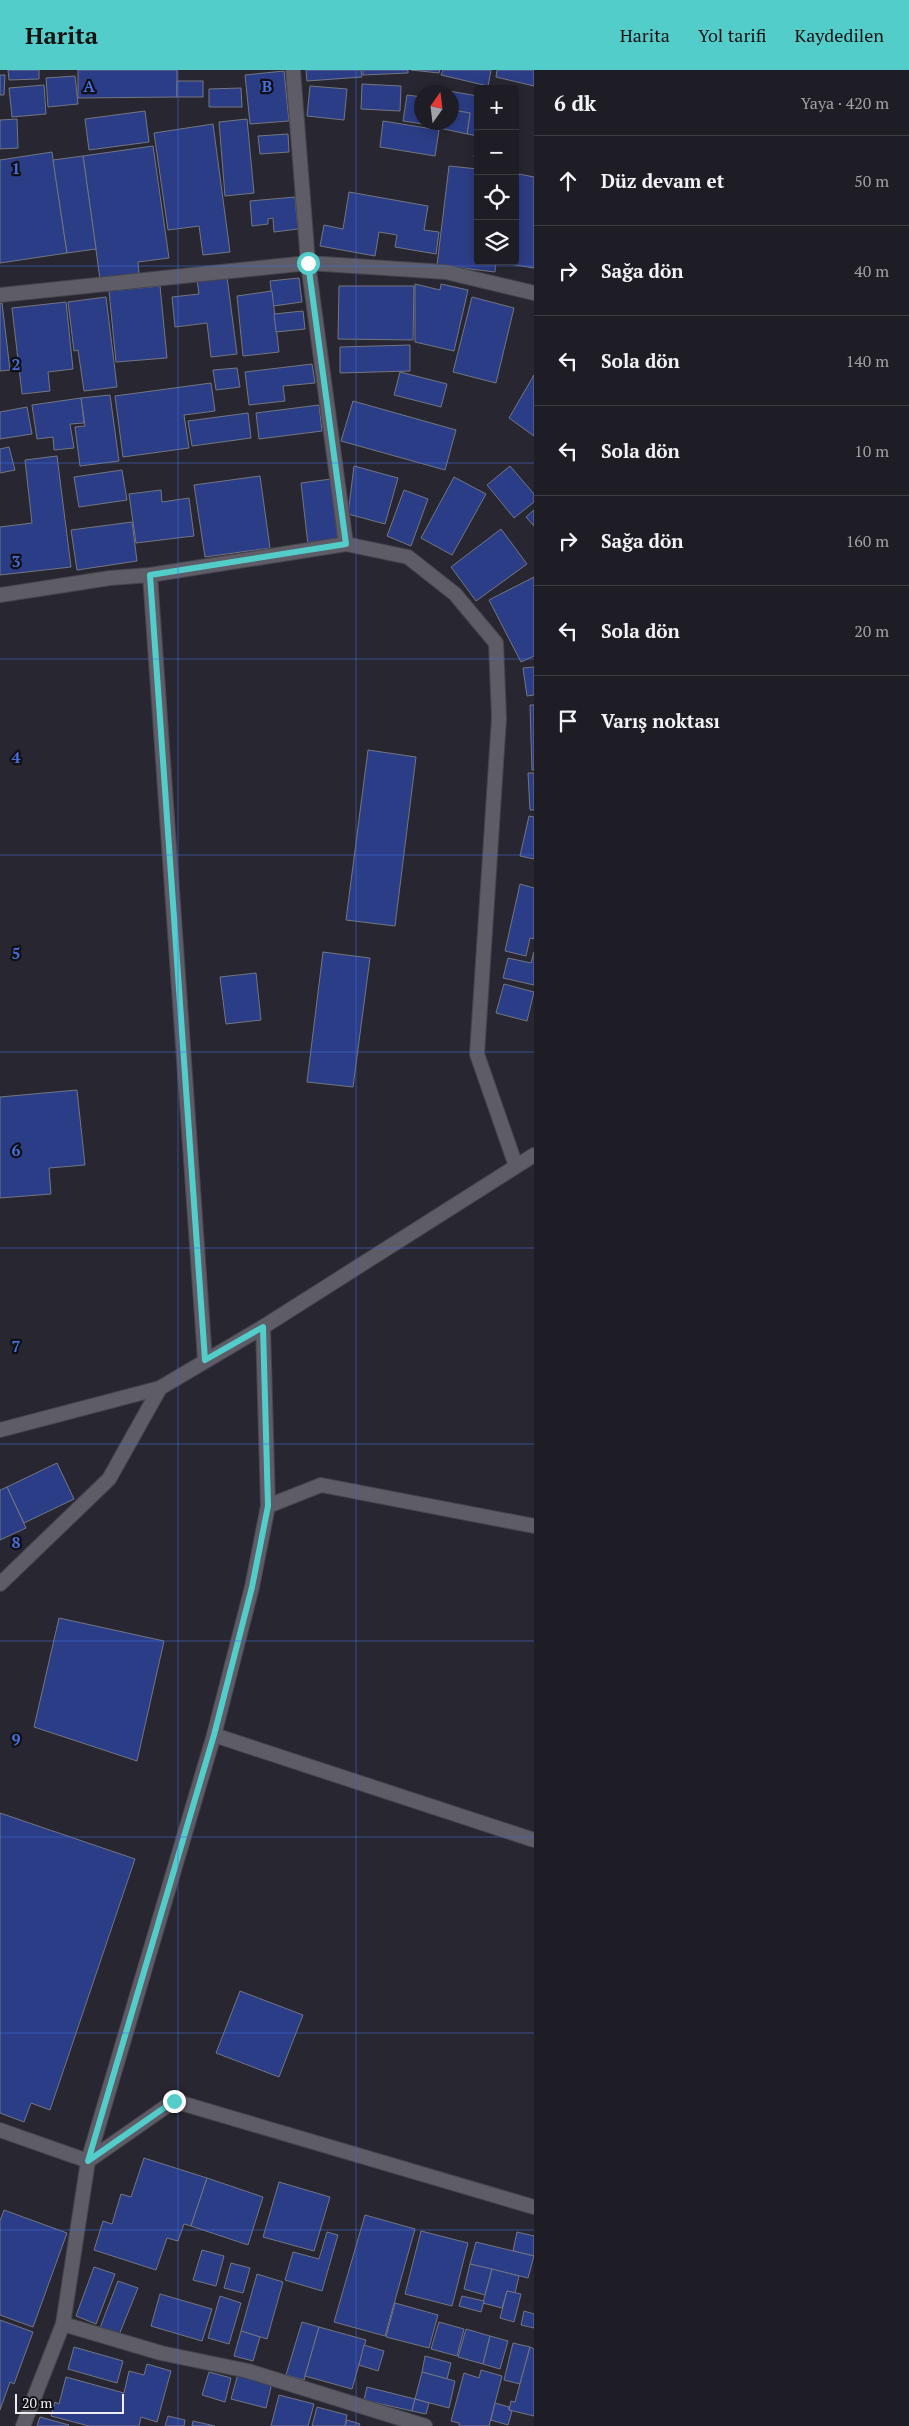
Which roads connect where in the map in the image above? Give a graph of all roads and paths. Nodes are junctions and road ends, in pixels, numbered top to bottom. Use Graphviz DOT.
graph roads {
  1 [pos="293,70"];
  2 [pos="308,263"];
  3 [pos="534,293"];
  4 [pos="0,295"];
  5 [pos="346,544"];
  6 [pos="150,575"];
  7 [pos="0,595"];
  8 [pos="534,1155"];
  9 [pos="516,1166"];
  10 [pos="263,1327"];
  11 [pos="205,1360"];
  12 [pos="160,1388"];
  13 [pos="0,1430"];
  14 [pos="268,1506"];
  15 [pos="534,1526"];
  16 [pos="0,1584"];
  17 [pos="214,1735"];
  18 [pos="534,1840"];
  19 [pos="0,2130"];
  20 [pos="88,2161"];
  21 [pos="534,2207"];
  22 [pos="63,2324"];
  23 [pos="22,2426"];
  24 [pos="425,2426"];
  1 -- 2 [label="street"];
  2 -- 3 [label="street"];
  2 -- 4 [label="street"];
  2 -- 5 [label="street"];
  5 -- 6 [label="street"];
  5 -- 9 [label="street"];
  6 -- 7 [label="street"];
  6 -- 11 [label="street"];
  8 -- 9 [label="street"];
  9 -- 10 [label="street"];
  10 -- 11 [label="street"];
  10 -- 14 [label="street"];
  11 -- 12 [label="street"];
  12 -- 13 [label="street"];
  12 -- 16 [label="street"];
  14 -- 15 [label="street"];
  14 -- 17 [label="street"];
  17 -- 18 [label="street"];
  17 -- 20 [label="street"];
  19 -- 20 [label="street"];
  20 -- 21 [label="street"];
  20 -- 22 [label="street"];
  22 -- 23 [label="street"];
  22 -- 24 [label="street"];
}
